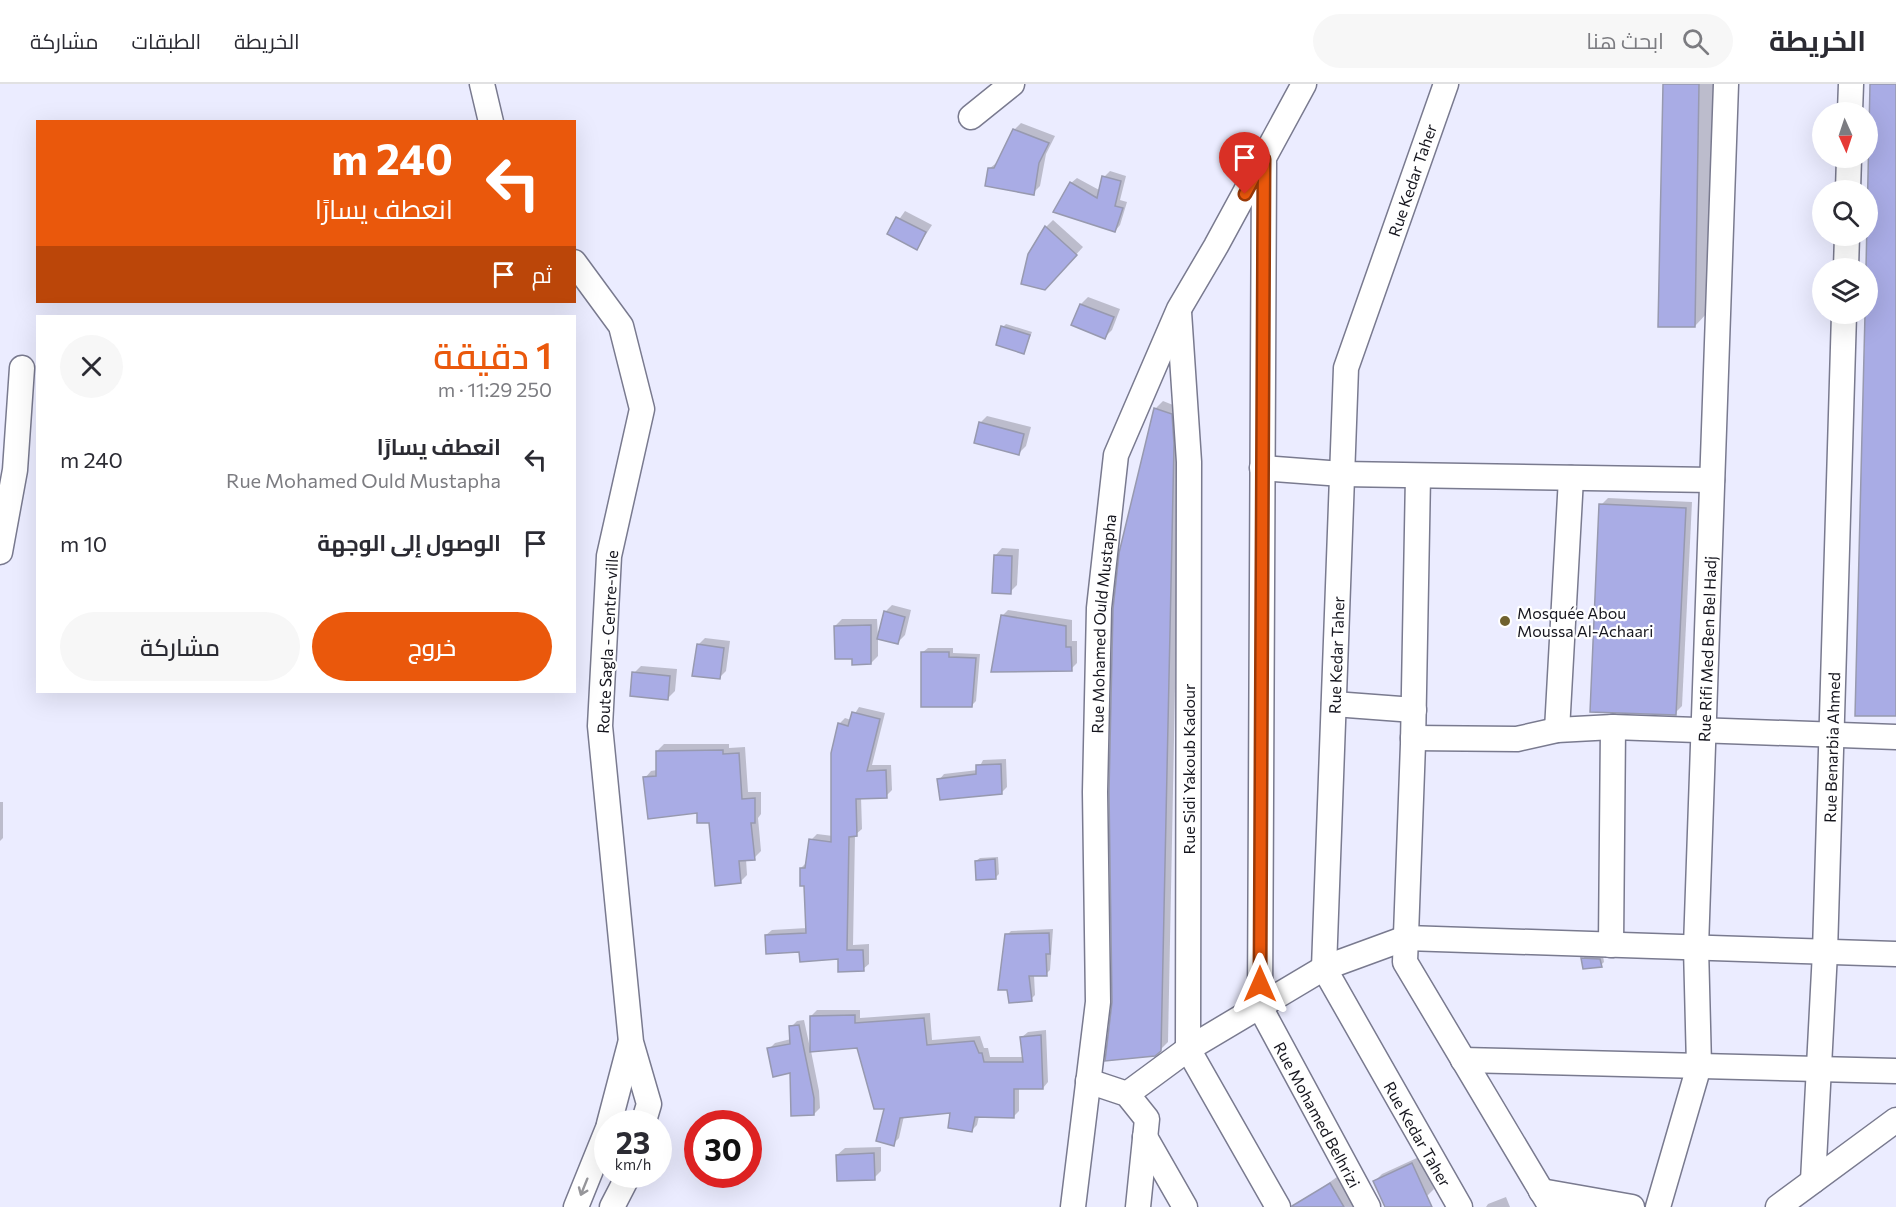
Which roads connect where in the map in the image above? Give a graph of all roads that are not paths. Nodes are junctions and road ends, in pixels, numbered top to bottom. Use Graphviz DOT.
graph roads {
  1 [pos="482,84"];
  2 [pos="1012,84"];
  3 [pos="1304,84"];
  4 [pos="1446,84"];
  5 [pos="1725,84"];
  6 [pos="1851,84"];
  7 [pos="1850,102"];
  8 [pos="971,117"];
  9 [pos="491,120"];
  10 [pos="1264,159"];
  11 [pos="576,265"];
  12 [pos="1179,309"];
  13 [pos="1844,324"];
  14 [pos="22,368"];
  15 [pos="1262,468"];
  16 [pos="1342,474"];
  17 [pos="1418,476"];
  18 [pos="1571,478"];
  19 [pos="1712,480"];
  20 [pos="0,552"];
  21 [pos="1334,704"];
  22 [pos="1414,710"];
  23 [pos="1613,727"];
  24 [pos="1557,730"];
  25 [pos="1702,730"];
  26 [pos="1832,736"];
  27 [pos="1896,737"];
  28 [pos="1413,738"];
  29 [pos="1406,938"];
  30 [pos="1611,945"];
  31 [pos="1696,947"];
  32 [pos="1825,952"];
  33 [pos="1896,954"];
  34 [pos="1324,968"];
  35 [pos="1260,1007"];
  36 [pos="631,1042"];
  37 [pos="1188,1049"];
  38 [pos="1463,1060"];
  39 [pos="1699,1066"];
  40 [pos="1819,1070"];
  41 [pos="1896,1071"];
  42 [pos="1088,1080"];
  43 [pos="1127,1095"];
  44 [pos="613,1110"];
  45 [pos="648,1110"];
  46 [pos="1896,1120"];
  47 [pos="1145,1137"];
  48 [pos="594,1163"];
  49 [pos="1813,1181"];
  50 [pos="622,1188"];
  51 [pos="1546,1199"];
  52 [pos="576,1207"];
  53 [pos="612,1207"];
  54 [pos="1073,1207"];
  55 [pos="1138,1207"];
  56 [pos="1185,1207"];
  57 [pos="1278,1207"];
  58 [pos="1368,1207"];
  59 [pos="1461,1207"];
  60 [pos="1632,1207"];
  61 [pos="1658,1207"];
  62 [pos="1778,1207"];
  1 -- 9 [label="street"];
  2 -- 8 [label="street"];
  3 -- 10 [label="street, Rue Mohamed Ould Mustapha"];
  4 -- 16 [label="street, Rue Kedar Taher"];
  5 -- 19 [label="street, Rue Rifi Med Ben Bel Hadj"];
  6 -- 7 [label="street"];
  10 -- 12 [label="street, Rue Mohamed Ould Mustapha"];
  10 -- 15 [label="street, Rue Mohamed Belhrizi"];
  11 -- 36 [label="street, Route Sagla - Centre-ville"];
  12 -- 37 [label="street, Rue Sidi Yakoub Kadour"];
  12 -- 42 [label="street, Rue Mohamed Ould Mustapha"];
  13 -- 26 [label="street, Rue Benarbia Ahmed"];
  14 -- 20 [label="street"];
  15 -- 16 [label="street"];
  15 -- 35 [label="street, Rue Mohamed Belhrizi"];
  16 -- 17 [label="street"];
  16 -- 21 [label="street, Rue Kedar Taher"];
  17 -- 18 [label="street"];
  17 -- 22 [label="street"];
  18 -- 19 [label="street"];
  18 -- 24 [label="street"];
  19 -- 25 [label="street, Rue Rifi Med Ben Bel Hadj"];
  21 -- 22 [label="street"];
  21 -- 34 [label="street, Rue Kedar Taher"];
  22 -- 28 [label="street"];
  23 -- 24 [label="street"];
  23 -- 25 [label="street"];
  23 -- 30 [label="street"];
  24 -- 28 [label="street"];
  25 -- 26 [label="street"];
  25 -- 31 [label="street, Rue Rifi Med Ben Bel Hadj"];
  26 -- 27 [label="street"];
  26 -- 32 [label="street, Rue Benarbia Ahmed"];
  28 -- 29 [label="street"];
  29 -- 30 [label="street"];
  29 -- 34 [label="street"];
  29 -- 38 [label="street"];
  30 -- 31 [label="street"];
  31 -- 32 [label="street"];
  31 -- 39 [label="street, Rue Rifi Med Ben Bel Hadj"];
  32 -- 33 [label="street"];
  32 -- 40 [label="street, Rue Benarbia Ahmed"];
  34 -- 35 [label="street"];
  34 -- 59 [label="street, Rue Kedar Taher"];
  35 -- 37 [label="street"];
  35 -- 58 [label="street, Rue Mohamed Belhrizi"];
  36 -- 44 [label="street, Route Sagla - Centre-ville"];
  36 -- 45 [label="street, Route Sagla - Centre-ville"];
  37 -- 43 [label="street"];
  37 -- 57 [label="street, Rue Sidi Yakoub Kadour"];
  38 -- 39 [label="street"];
  38 -- 51 [label="street"];
  39 -- 40 [label="street"];
  39 -- 61 [label="street, Rue Rifi Med Ben Bel Hadj"];
  40 -- 41 [label="street"];
  40 -- 49 [label="street, Rue Benarbia Ahmed"];
  42 -- 43 [label="street"];
  42 -- 54 [label="street, Rue Mohamed Ould Mustapha"];
  43 -- 47 [label="street"];
  46 -- 49 [label="street"];
  47 -- 55 [label="street"];
  47 -- 56 [label="street"];
  48 -- 52 [label="street, one-way"];
  49 -- 62 [label="street"];
  50 -- 53 [label="street"];
  51 -- 60 [label="street"];
}
